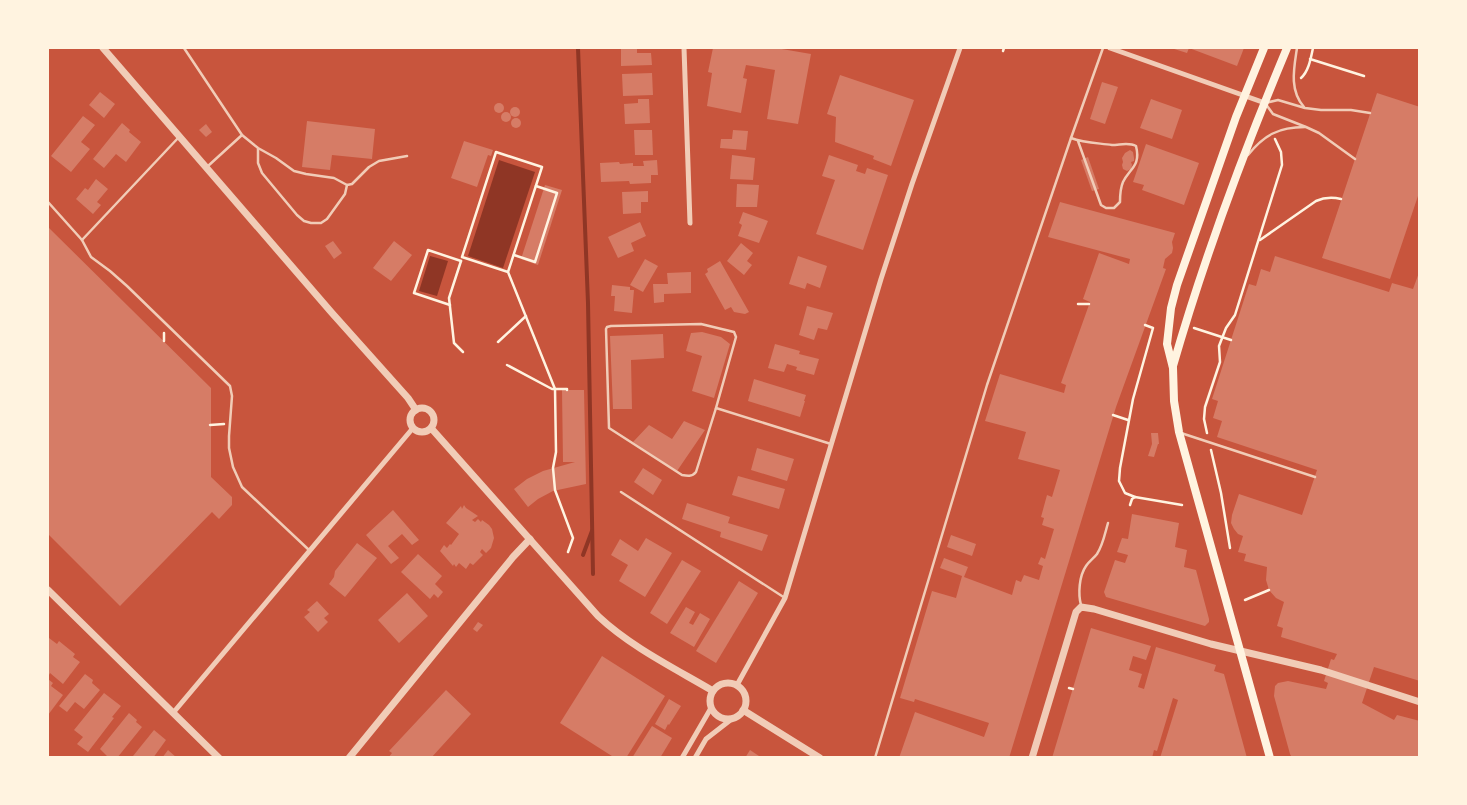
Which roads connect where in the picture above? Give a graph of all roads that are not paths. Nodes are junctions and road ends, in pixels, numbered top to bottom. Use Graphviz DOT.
graph roads {
  1 [pos="103,48"];
  2 [pos="184,48"];
  3 [pos="684,48"];
  4 [pos="960,48"];
  5 [pos="1103,48"];
  6 [pos="1110,48"];
  7 [pos="1264,48"];
  8 [pos="1287,48"];
  9 [pos="1297,48"];
  10 [pos="1245,96"];
  11 [pos="1265,103"];
  12 [pos="1305,108"];
  13 [pos="1370,113"];
  14 [pos="1306,127"];
  15 [pos="242,135"];
  16 [pos="180,136"];
  17 [pos="1071,138"];
  18 [pos="1078,141"];
  19 [pos="258,148"];
  20 [pos="408,156"];
  21 [pos="1354,159"];
  22 [pos="1242,162"];
  23 [pos="207,167"];
  24 [pos="347,185"];
  25 [pos="48,202"];
  26 [pos="690,223"];
  27 [pos="82,240"];
  28 [pos="1173,368"];
  29 [pos="716,408"];
  30 [pos="416,410"];
  31 [pos="413,428"];
  32 [pos="431,428"];
  33 [pos="1179,432"];
  34 [pos="831,444"];
  35 [pos="1314,477"];
  36 [pos="621,492"];
  37 [pos="1108,523"];
  38 [pos="530,539"];
  39 [pos="310,551"];
  40 [pos="48,590"];
  41 [pos="785,598"];
  42 [pos="1081,607"];
  43 [pos="1240,651"];
  44 [pos="737,685"];
  45 [pos="713,691"];
  46 [pos="1420,702"];
  47 [pos="711,708"];
  48 [pos="743,710"];
  49 [pos="173,713"];
  50 [pos="732,718"];
  51 [pos="219,758"];
  52 [pos="350,758"];
  53 [pos="682,758"];
  54 [pos="695,758"];
  55 [pos="820,758"];
  56 [pos="874,758"];
  57 [pos="1032,758"];
  58 [pos="1270,758"];
  1 -- 16 [label="street"];
  2 -- 15 [label="lane"];
  3 -- 26 [label="street"];
  4 -- 34 [label="street"];
  5 -- 17 [label="lane"];
  6 -- 10 [label="street"];
  7 -- 10 [label="main road"];
  8 -- 11 [label="main road"];
  9 -- 12 [label="lane"];
  10 -- 11 [label="street"];
  10 -- 28 [label="main road"];
  11 -- 12 [label="lane"];
  11 -- 14 [label="lane"];
  11 -- 22 [label="main road"];
  12 -- 13 [label="lane"];
  14 -- 21 [label="lane"];
  14 -- 22 [label="lane"];
  15 -- 19 [label="lane"];
  15 -- 23 [label="lane"];
  16 -- 23 [label="street"];
  16 -- 27 [label="lane"];
  17 -- 18 [label="lane"];
  17 -- 56 [label="lane"];
  18 -- 18 [label="lane"];
  19 -- 24 [label="lane"];
  19 -- 24 [label="lane"];
  20 -- 24 [label="lane"];
  22 -- 28 [label="main road"];
  23 -- 30 [label="street"];
  25 -- 27 [label="lane"];
  27 -- 39 [label="lane"];
  28 -- 33 [label="main road"];
  29 -- 29 [label="lane"];
  29 -- 34 [label="lane"];
  30 -- 31 [label="street"];
  30 -- 32 [label="street"];
  31 -- 32 [label="street"];
  31 -- 39 [label="street"];
  32 -- 38 [label="street"];
  33 -- 35 [label="lane"];
  33 -- 43 [label="main road"];
  34 -- 41 [label="street"];
  36 -- 41 [label="lane"];
  37 -- 42 [label="lane"];
  38 -- 45 [label="street"];
  38 -- 52 [label="street"];
  39 -- 49 [label="street"];
  40 -- 49 [label="street"];
  41 -- 44 [label="street"];
  42 -- 43 [label="street"];
  42 -- 57 [label="street"];
  43 -- 46 [label="street"];
  43 -- 58 [label="main road"];
  44 -- 45 [label="street"];
  44 -- 48 [label="street"];
  45 -- 47 [label="street"];
  47 -- 50 [label="street"];
  47 -- 53 [label="street"];
  48 -- 50 [label="street"];
  48 -- 55 [label="street"];
  49 -- 51 [label="street"];
  50 -- 54 [label="street"];
}
